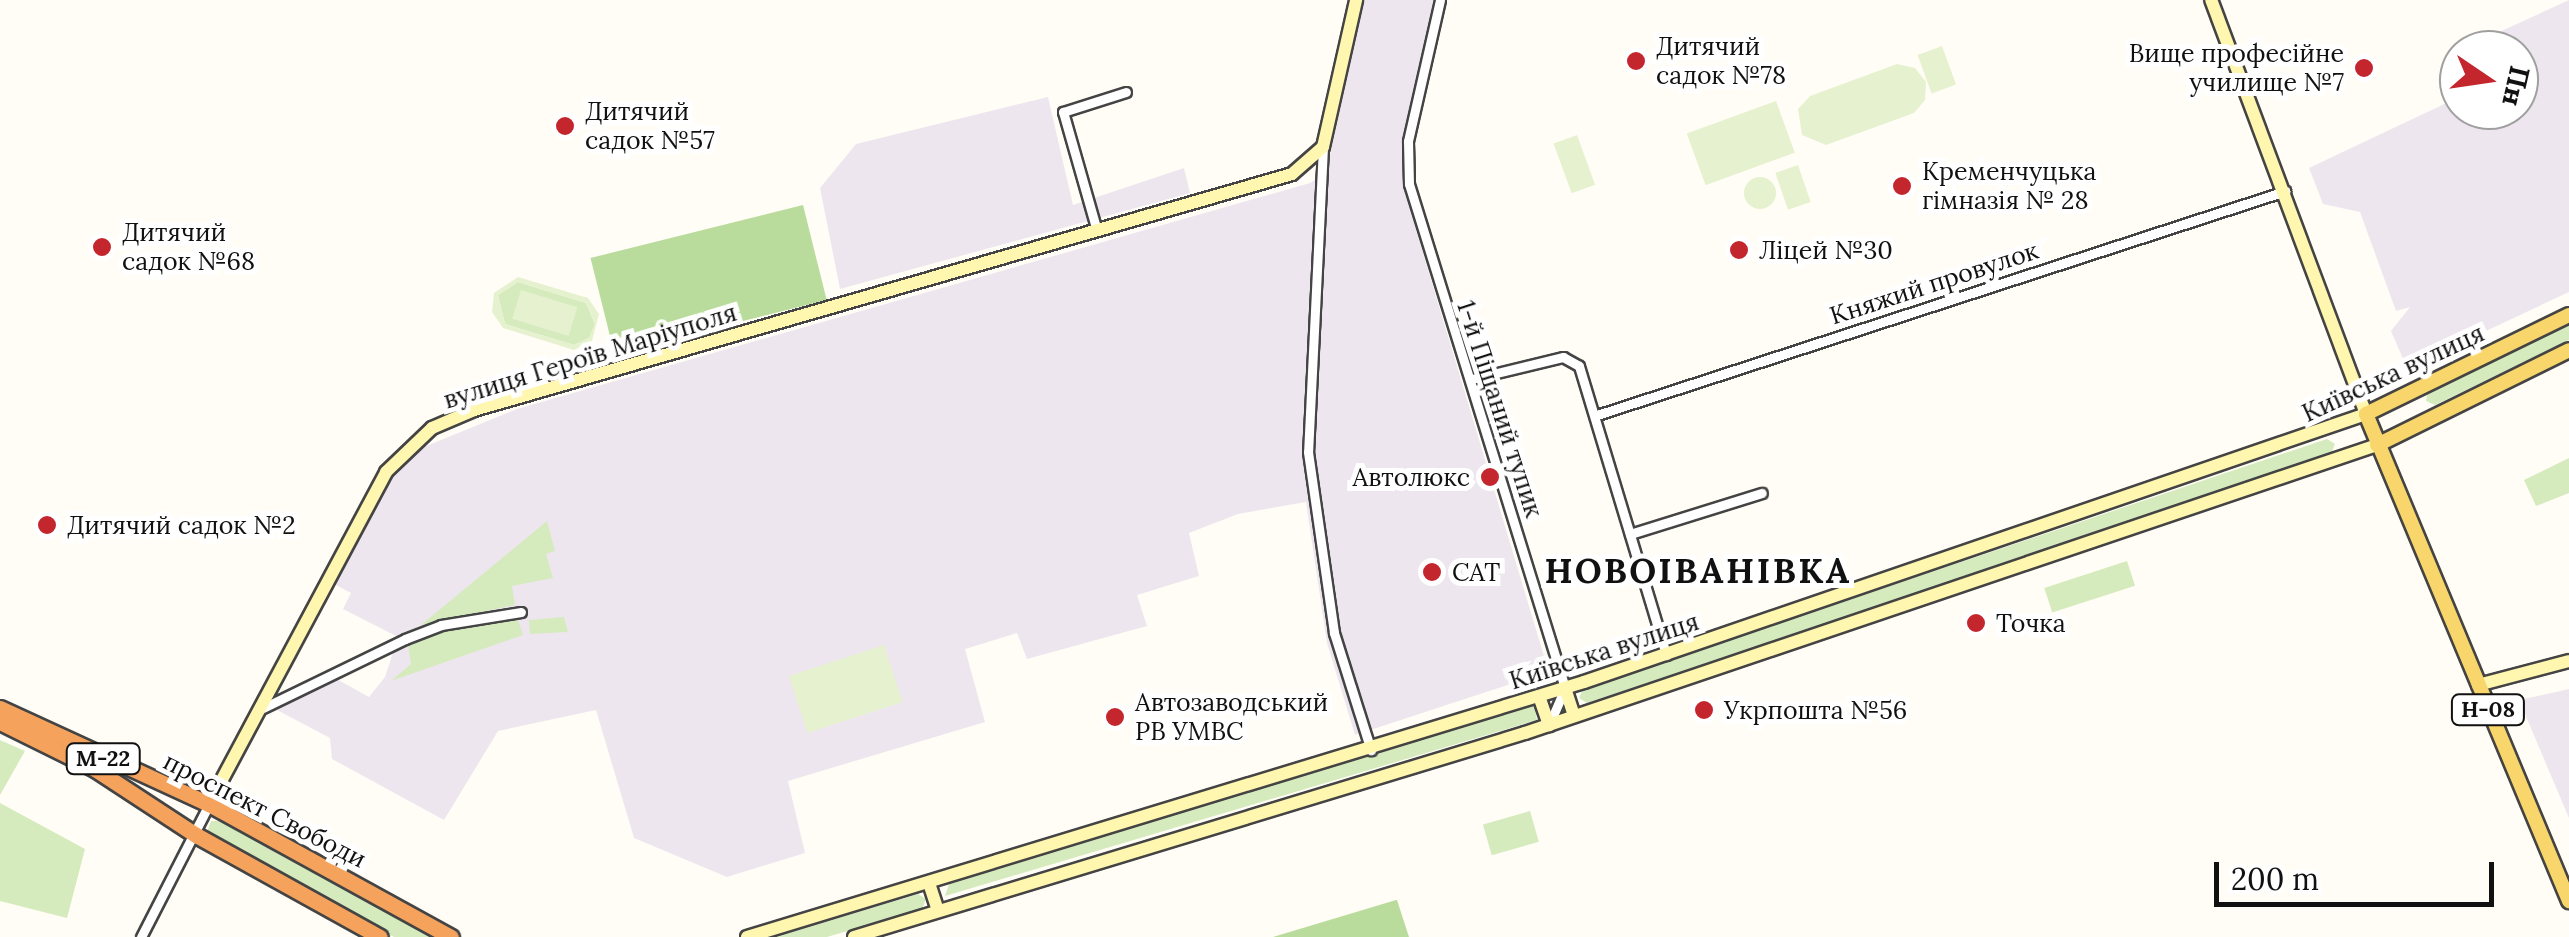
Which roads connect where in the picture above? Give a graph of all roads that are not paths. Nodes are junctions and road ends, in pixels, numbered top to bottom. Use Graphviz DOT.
graph roads {
  1 [pos="1356,0"];
  2 [pos="1440,0"];
  3 [pos="2211,0"];
  4 [pos="1126,92"];
  5 [pos="1323,147"];
  6 [pos="2285,191"];
  7 [pos="1098,231"];
  8 [pos="2569,315"];
  9 [pos="2569,350"];
  10 [pos="1472,380"];
  11 [pos="2366,414"];
  12 [pos="1597,415"];
  13 [pos="2377,444"];
  14 [pos="1762,493"];
  15 [pos="1630,534"];
  16 [pos="522,612"];
  17 [pos="1666,655"];
  18 [pos="2569,660"];
  19 [pos="2478,685"];
  20 [pos="1566,688"];
  21 [pos="1540,696"];
  22 [pos="0,708"];
  23 [pos="256,712"];
  24 [pos="1574,716"];
  25 [pos="0,722"];
  26 [pos="1549,725"];
  27 [pos="1371,750"];
  28 [pos="208,804"];
  29 [pos="196,835"];
  30 [pos="930,883"];
  31 [pos="2569,901"];
  32 [pos="938,912"];
  33 [pos="140,937"];
  34 [pos="380,937"];
  35 [pos="451,937"];
  36 [pos="746,937"];
  37 [pos="854,937"];
  1 -- 5 [label="main road"];
  2 -- 10 [label="street, 1-й Піщаний тупик"];
  3 -- 6 [label="main road"];
  4 -- 7 [label="street"];
  5 -- 7 [label="main road, вулиця Героїв Маріуполя"];
  5 -- 27 [label="street"];
  6 -- 11 [label="main road"];
  6 -- 12 [label="street, Княжий провулок"];
  7 -- 23 [label="main road, вулиця Героїв Маріуполя"];
  8 -- 11 [label="main road, Київська вулиця"];
  9 -- 13 [label="main road"];
  10 -- 12 [label="street"];
  10 -- 20 [label="street, 1-й Піщаний тупик"];
  11 -- 13 [label="main road, Н-08"];
  11 -- 17 [label="main road, Київська вулиця"];
  12 -- 15 [label="street"];
  13 -- 19 [label="main road, Н-08"];
  13 -- 24 [label="main road"];
  14 -- 15 [label="street"];
  15 -- 17 [label="street"];
  16 -- 23 [label="street"];
  17 -- 20 [label="main road, Київська вулиця"];
  18 -- 19 [label="main road"];
  19 -- 31 [label="main road, Н-08"];
  20 -- 21 [label="main road, Київська вулиця"];
  20 -- 24 [label="main road"];
  20 -- 26 [label="street"];
  21 -- 26 [label="main road"];
  21 -- 27 [label="main road, Київська вулиця"];
  22 -- 28 [label="highway, проспект Свободи / М-22"];
  23 -- 28 [label="main road, вулиця Героїв Маріуполя"];
  24 -- 26 [label="main road"];
  25 -- 29 [label="highway, проспект Свободи / М-22"];
  26 -- 32 [label="main road"];
  27 -- 30 [label="main road, Київська вулиця"];
  28 -- 29 [label="street, вулиця Героїв Маріуполя"];
  28 -- 35 [label="highway, проспект Свободи / М-22"];
  29 -- 33 [label="street, вулиця Героїв Маріуполя"];
  29 -- 34 [label="highway, проспект Свободи / М-22"];
  30 -- 32 [label="main road"];
  30 -- 36 [label="main road, Київська вулиця"];
  32 -- 37 [label="main road"];
}
